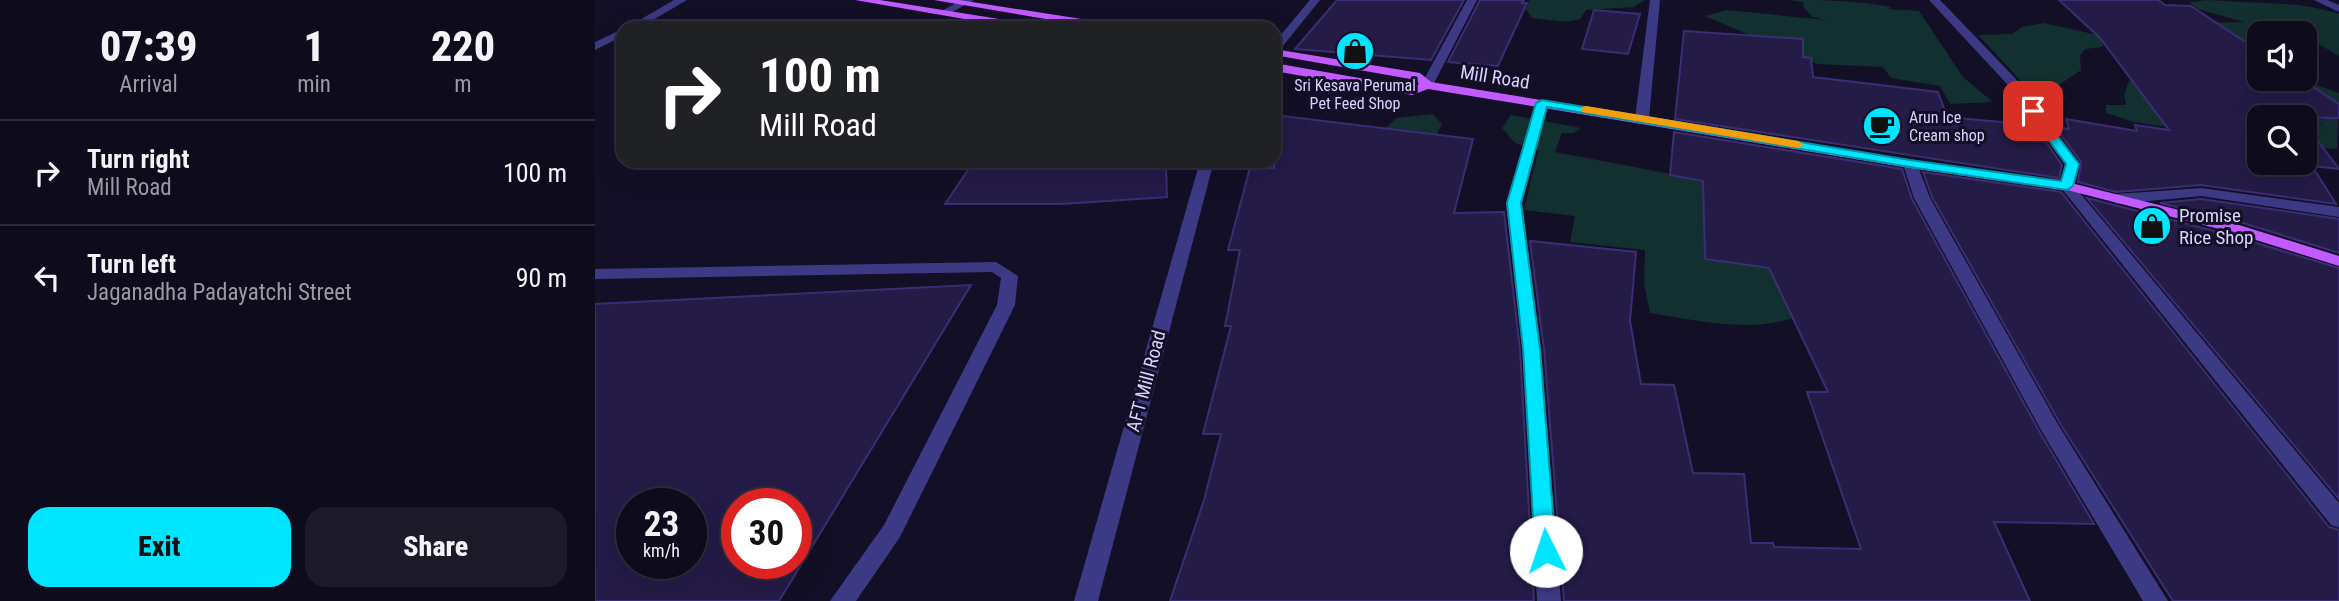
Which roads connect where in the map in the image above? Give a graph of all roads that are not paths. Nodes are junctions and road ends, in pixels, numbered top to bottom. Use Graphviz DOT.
graph roads {
  1 [pos="682,0"];
  2 [pos="860,0"];
  3 [pos="939,0"];
  4 [pos="1315,0"];
  5 [pos="1472,0"];
  6 [pos="1655,0"];
  7 [pos="1934,0"];
  8 [pos="2319,0"];
  9 [pos="966,2"];
  10 [pos="2339,9"];
  11 [pos="943,13"];
  12 [pos="644,21"];
  13 [pos="993,21"];
  14 [pos="1079,21"];
  15 [pos="616,36"];
  16 [pos="1281,42"];
  17 [pos="595,47"];
  18 [pos="1281,52"];
  19 [pos="1281,68"];
  20 [pos="1427,85"];
  21 [pos="1542,103"];
  22 [pos="1642,118"];
  23 [pos="1910,164"];
  24 [pos="1205,168"];
  25 [pos="2067,186"];
  26 [pos="2117,199"];
  27 [pos="2339,212"];
  28 [pos="2339,261"];
  29 [pos="595,274"];
  30 [pos="2339,519"];
  31 [pos="842,601"];
  32 [pos="1086,601"];
  33 [pos="1549,601"];
  34 [pos="2156,601"];
  1 -- 12 [label="street"];
  2 -- 11 [label="main road"];
  3 -- 9 [label="main road"];
  4 -- 16 [label="street"];
  5 -- 20 [label="street"];
  6 -- 22 [label="street"];
  7 -- 25 [label="street"];
  8 -- 10 [label="street"];
  9 -- 11 [label="street"];
  9 -- 14 [label="main road"];
  11 -- 13 [label="main road"];
  15 -- 17 [label="street"];
  18 -- 20 [label="main road, Mill Road"];
  19 -- 20 [label="main road, Mill Road"];
  20 -- 21 [label="main road, Mill Road"];
  21 -- 22 [label="main road, Mill Road"];
  21 -- 33 [label="street"];
  22 -- 23 [label="main road, Mill Road"];
  23 -- 25 [label="main road, Mill Road"];
  23 -- 34 [label="street"];
  24 -- 32 [label="street, AFT Mill Road"];
  25 -- 26 [label="main road, Mill Road"];
  25 -- 30 [label="street"];
  26 -- 27 [label="street"];
  26 -- 28 [label="main road, Mill Road"];
  29 -- 31 [label="street"];
}
